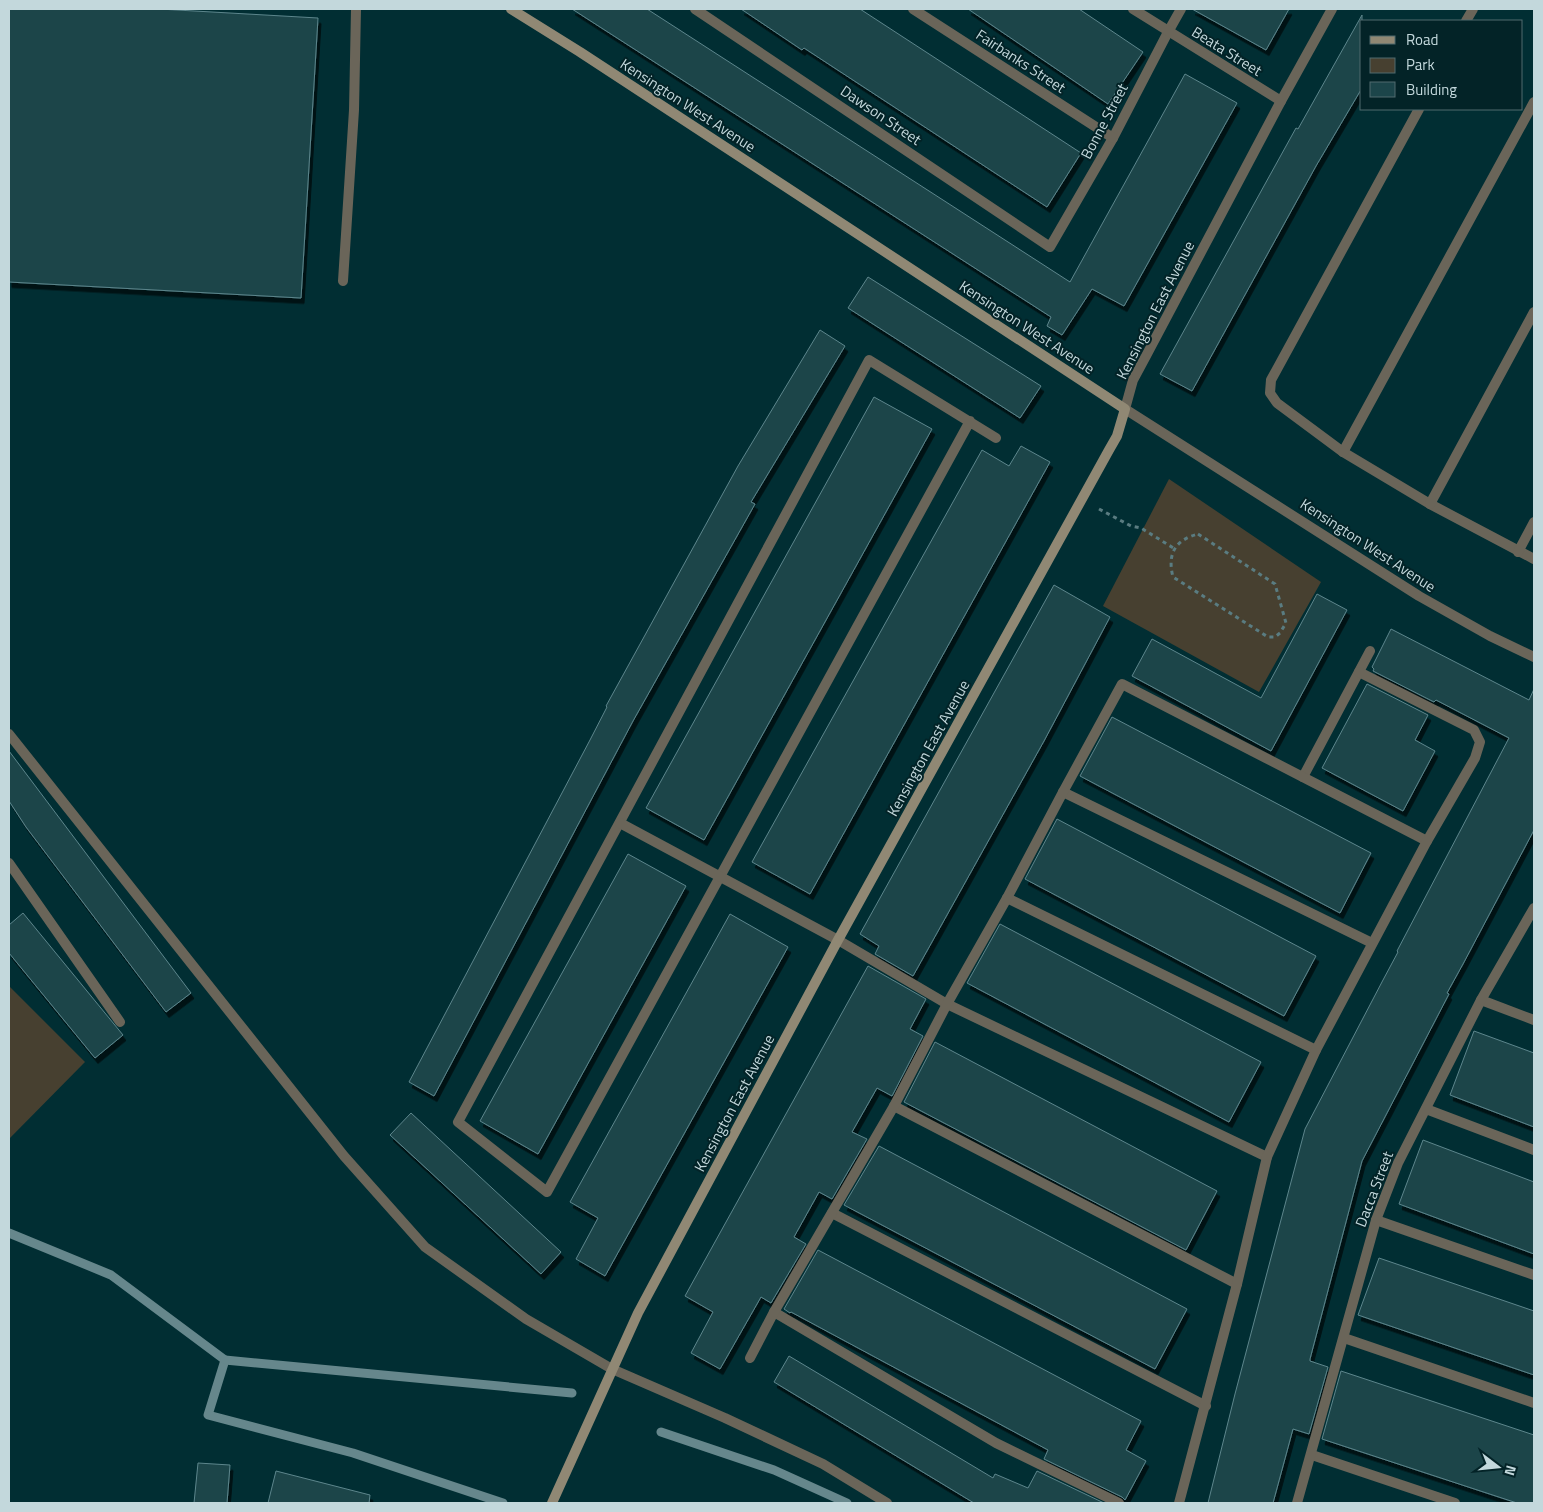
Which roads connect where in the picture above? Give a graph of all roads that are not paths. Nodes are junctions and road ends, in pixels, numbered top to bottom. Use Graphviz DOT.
graph roads {
  1 [pos="356,9"];
  2 [pos="511,9"];
  3 [pos="695,9"];
  4 [pos="913,9"];
  5 [pos="1133,9"];
  6 [pos="1181,9"];
  7 [pos="1332,9"];
  8 [pos="1473,9"];
  9 [pos="1467,20"];
  10 [pos="1168,32"];
  11 [pos="1281,101"];
  12 [pos="1534,102"];
  13 [pos="1418,110"];
  14 [pos="1113,138"];
  15 [pos="1050,246"];
  16 [pos="343,281"];
  17 [pos="1534,312"];
  18 [pos="1125,409"];
  19 [pos="970,421"];
  20 [pos="996,438"];
  21 [pos="1342,452"];
  22 [pos="1430,504"];
  23 [pos="1534,522"];
  24 [pos="1518,552"];
  25 [pos="1534,559"];
  26 [pos="1370,651"];
  27 [pos="1534,657"];
  28 [pos="1359,672"];
  29 [pos="9,734"];
  30 [pos="1303,777"];
  31 [pos="1063,792"];
  32 [pos="620,823"];
  33 [pos="1427,840"];
  34 [pos="9,863"];
  35 [pos="720,876"];
  36 [pos="1008,898"];
  37 [pos="1534,908"];
  38 [pos="838,940"];
  39 [pos="1372,943"];
  40 [pos="1481,1000"];
  41 [pos="947,1004"];
  42 [pos="1534,1020"];
  43 [pos="120,1022"];
  44 [pos="1316,1050"];
  45 [pos="894,1106"];
  46 [pos="1426,1109"];
  47 [pos="1534,1150"];
  48 [pos="1267,1157"];
  49 [pos="832,1213"];
  50 [pos="1376,1220"];
  51 [pos="1534,1275"];
  52 [pos="1237,1284"];
  53 [pos="774,1312"];
  54 [pos="1344,1338"];
  55 [pos="750,1358"];
  56 [pos="612,1369"];
  57 [pos="1534,1403"];
  58 [pos="1206,1406"];
  59 [pos="1312,1455"];
  60 [pos="552,1503"];
  61 [pos="887,1503"];
  62 [pos="1119,1503"];
  63 [pos="1179,1503"];
  64 [pos="1297,1503"];
  65 [pos="1455,1503"];
  1 -- 16 [label="street"];
  2 -- 18 [label="street, Kensington West Avenue"];
  3 -- 15 [label="street, Dawson Street"];
  4 -- 14 [label="street, Fairbanks Street"];
  5 -- 10 [label="street, Beata Street"];
  6 -- 10 [label="street, Bonne Street"];
  7 -- 11 [label="street, Kensington East Avenue"];
  8 -- 9 [label="street"];
  10 -- 11 [label="street, Beata Street"];
  10 -- 14 [label="street, Bonne Street"];
  11 -- 18 [label="street, Kensington East Avenue"];
  12 -- 21 [label="street"];
  13 -- 21 [label="street"];
  14 -- 15 [label="street, Bonne Street"];
  17 -- 22 [label="street"];
  18 -- 27 [label="street, Kensington West Avenue"];
  18 -- 38 [label="street, Kensington East Avenue"];
  19 -- 20 [label="street"];
  19 -- 32 [label="street"];
  19 -- 35 [label="street"];
  21 -- 22 [label="street"];
  22 -- 24 [label="street"];
  23 -- 24 [label="street"];
  24 -- 25 [label="street"];
  26 -- 28 [label="street"];
  28 -- 30 [label="street"];
  28 -- 33 [label="street"];
  29 -- 56 [label="street"];
  30 -- 31 [label="street"];
  30 -- 33 [label="street"];
  31 -- 36 [label="street"];
  31 -- 39 [label="street"];
  32 -- 35 [label="street"];
  32 -- 35 [label="street"];
  33 -- 39 [label="street"];
  34 -- 43 [label="street"];
  35 -- 38 [label="street"];
  36 -- 41 [label="street"];
  36 -- 44 [label="street"];
  37 -- 40 [label="street, Dacca Street"];
  38 -- 41 [label="street"];
  38 -- 56 [label="street, Kensington East Avenue"];
  39 -- 44 [label="street"];
  40 -- 42 [label="street"];
  40 -- 46 [label="street, Dacca Street"];
  41 -- 45 [label="street"];
  41 -- 48 [label="street"];
  44 -- 48 [label="street"];
  45 -- 49 [label="street"];
  45 -- 52 [label="street"];
  46 -- 47 [label="street"];
  46 -- 50 [label="street, Dacca Street"];
  48 -- 52 [label="street"];
  49 -- 53 [label="street"];
  49 -- 58 [label="street"];
  50 -- 51 [label="street"];
  50 -- 54 [label="street, Dacca Street"];
  52 -- 58 [label="street"];
  53 -- 55 [label="street"];
  53 -- 62 [label="street"];
  54 -- 57 [label="street"];
  54 -- 59 [label="street, Dacca Street"];
  56 -- 60 [label="street, Kensington East Avenue"];
  56 -- 61 [label="street"];
  58 -- 63 [label="street"];
  59 -- 64 [label="street, Dacca Street"];
  59 -- 65 [label="street"];
}
